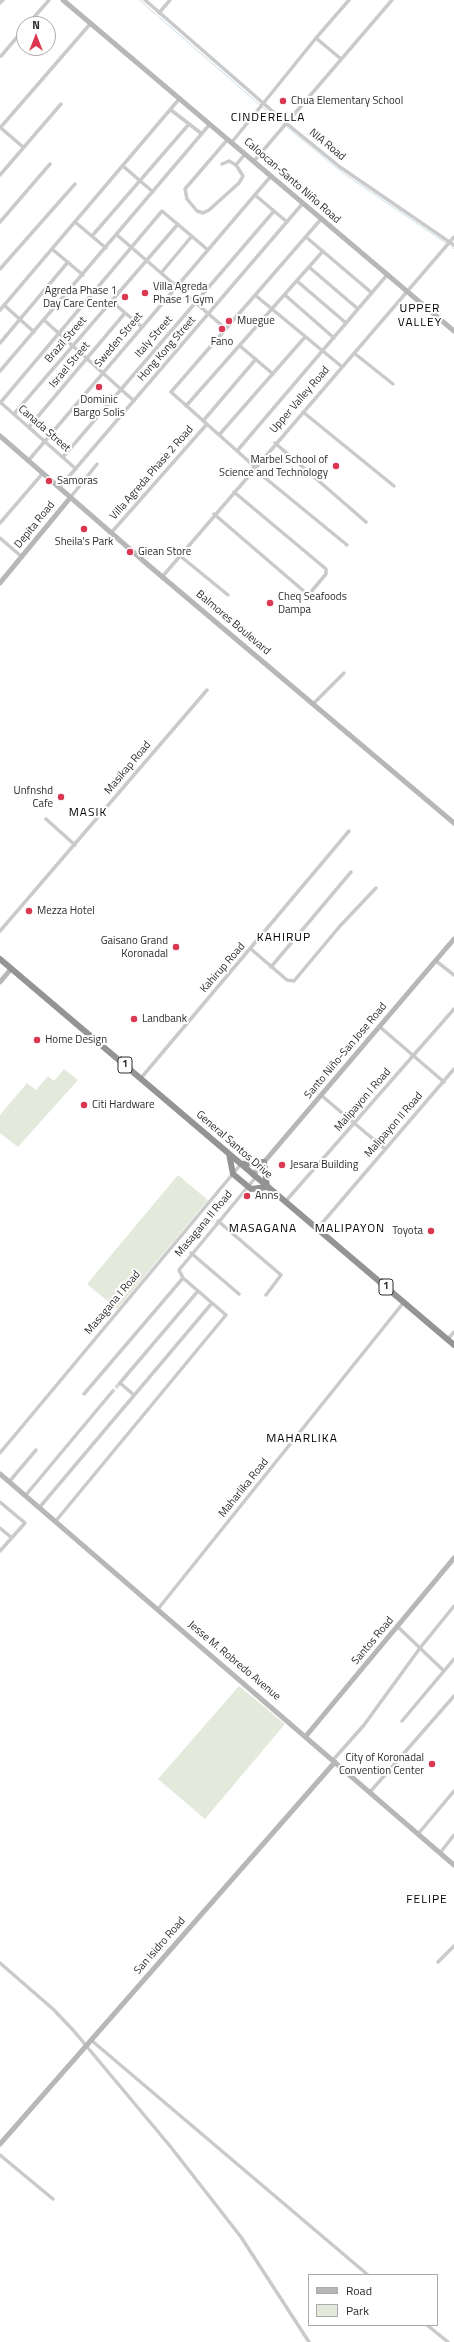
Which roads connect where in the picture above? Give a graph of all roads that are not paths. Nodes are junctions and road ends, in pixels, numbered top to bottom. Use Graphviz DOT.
graph roads {
  1 [pos="3,0"];
  2 [pos="49,0"];
  3 [pos="63,0"];
  4 [pos="145,0"];
  5 [pos="170,0"];
  6 [pos="349,0"];
  7 [pos="392,0"];
  8 [pos="0,3"];
  9 [pos="158,13"];
  10 [pos="35,16"];
  11 [pos="91,23"];
  12 [pos="16,38"];
  13 [pos="316,38"];
  14 [pos="1,56"];
  15 [pos="341,59"];
  16 [pos="180,98"];
  17 [pos="61,104"];
  18 [pos="263,104"];
  19 [pos="171,110"];
  20 [pos="286,123"];
  21 [pos="188,124"];
  22 [pos="210,124"];
  23 [pos="0,128"];
  24 [pos="202,134"];
  25 [pos="230,141"];
  26 [pos="23,147"];
  27 [pos="245,154"];
  28 [pos="254,161"];
  29 [pos="50,164"];
  30 [pos="222,164"];
  31 [pos="236,165"];
  32 [pos="123,166"];
  33 [pos="0,175"];
  34 [pos="271,176"];
  35 [pos="140,180"];
  36 [pos="75,184"];
  37 [pos="153,192"];
  38 [pos="255,195"];
  39 [pos="303,203"];
  40 [pos="274,211"];
  41 [pos="322,218"];
  42 [pos="0,222"];
  43 [pos="75,222"];
  44 [pos="287,222"];
  45 [pos="178,224"];
  46 [pos="117,235"];
  47 [pos="92,236"];
  48 [pos="192,236"];
  49 [pos="306,237"];
  50 [pos="454,237"];
  51 [pos="450,242"];
  52 [pos="454,245"];
  53 [pos="132,247"];
  54 [pos="106,248"];
  55 [pos="52,249"];
  56 [pos="208,250"];
  57 [pos="323,251"];
  58 [pos="147,260"];
  59 [pos="68,262"];
  60 [pos="309,267"];
  61 [pos="0,269"];
  62 [pos="161,273"];
  63 [pos="83,275"];
  64 [pos="387,275"];
  65 [pos="297,281"];
  66 [pos="176,286"];
  67 [pos="406,290"];
  68 [pos="372,293"];
  69 [pos="285,295"];
  70 [pos="255,296"];
  71 [pos="111,302"];
  72 [pos="196,303"];
  73 [pos="4,305"];
  74 [pos="272,309"];
  75 [pos="358,309"];
  76 [pos="0,310"];
  77 [pos="125,313"];
  78 [pos="209,314"];
  79 [pos="20,319"];
  80 [pos="44,320"];
  81 [pos="346,323"];
  82 [pos="142,327"];
  83 [pos="226,329"];
  84 [pos="454,331"];
  85 [pos="34,332"];
  86 [pos="59,333"];
  87 [pos="305,337"];
  88 [pos="334,338"];
  89 [pos="0,342"];
  90 [pos="73,346"];
  91 [pos="240,346"];
  92 [pos="323,352"];
  93 [pos="354,353"];
  94 [pos="87,358"];
  95 [pos="256,359"];
  96 [pos="341,366"];
  97 [pos="0,371"];
  98 [pos="103,373"];
  99 [pos="273,374"];
  100 [pos="393,384"];
  101 [pos="121,389"];
  102 [pos="134,400"];
  103 [pos="0,402"];
  104 [pos="186,406"];
  105 [pos="303,412"];
  106 [pos="14,414"];
  107 [pos="205,422"];
  108 [pos="29,427"];
  109 [pos="220,435"];
  110 [pos="0,436"];
  111 [pos="44,441"];
  112 [pos="275,443"];
  113 [pos="237,451"];
  114 [pos="63,457"];
  115 [pos="28,461"];
  116 [pos="97,464"];
  117 [pos="254,468"];
  118 [pos="76,469"];
  119 [pos="42,473"];
  120 [pos="394,486"];
  121 [pos="59,488"];
  122 [pos="234,492"];
  123 [pos="70,498"];
  124 [pos="214,514"];
  125 [pos="0,522"];
  126 [pos="366,522"];
  127 [pos="111,533"];
  128 [pos="0,538"];
  129 [pos="347,545"];
  130 [pos="179,555"];
  131 [pos="22,557"];
  132 [pos="162,576"];
  133 [pos="0,583"];
  134 [pos="228,595"];
  135 [pos="344,673"];
  136 [pos="207,690"];
  137 [pos="313,704"];
  138 [pos="46,819"];
  139 [pos="454,823"];
  140 [pos="350,831"];
  141 [pos="75,845"];
  142 [pos="351,872"];
  143 [pos="376,888"];
  144 [pos="0,931"];
  145 [pos="454,939"];
  146 [pos="251,949"];
  147 [pos="0,959"];
  148 [pos="436,961"];
  149 [pos="271,966"];
  150 [pos="11,969"];
  151 [pos="454,975"];
  152 [pos="0,982"];
  153 [pos="454,1009"];
  154 [pos="380,1027"];
  155 [pos="414,1056"];
  156 [pos="454,1069"];
  157 [pos="141,1078"];
  158 [pos="444,1082"];
  159 [pos="322,1096"];
  160 [pos="355,1123"];
  161 [pos="385,1149"];
  162 [pos="229,1154"];
  163 [pos="264,1162"];
  164 [pos="241,1164"];
  165 [pos="233,1174"];
  166 [pos="254,1176"];
  167 [pos="247,1186"];
  168 [pos="267,1187"];
  169 [pos="286,1202"];
  170 [pos="218,1221"];
  171 [pos="317,1229"];
  172 [pos="191,1253"];
  173 [pos="183,1278"];
  174 [pos="198,1291"];
  175 [pos="239,1294"];
  176 [pos="266,1295"];
  177 [pos="404,1302"];
  178 [pos="212,1303"];
  179 [pos="454,1332"];
  180 [pos="447,1340"];
  181 [pos="454,1345"];
  182 [pos="112,1392"];
  183 [pos="84,1394"];
  184 [pos="134,1395"];
  185 [pos="36,1450"];
  186 [pos="0,1453"];
  187 [pos="0,1474"];
  188 [pos="9,1482"];
  189 [pos="25,1496"];
  190 [pos="0,1502"];
  191 [pos="39,1508"];
  192 [pos="55,1522"];
  193 [pos="0,1528"];
  194 [pos="12,1538"];
  195 [pos="0,1551"];
  196 [pos="454,1558"];
  197 [pos="454,1606"];
  198 [pos="158,1609"];
  199 [pos="398,1627"];
  200 [pos="420,1648"];
  201 [pos="454,1659"];
  202 [pos="444,1671"];
  203 [pos="454,1696"];
  204 [pos="402,1721"];
  205 [pos="306,1736"];
  206 [pos="334,1761"];
  207 [pos="454,1791"];
  208 [pos="370,1792"];
  209 [pos="418,1834"];
  210 [pos="454,1836"];
  211 [pos="440,1853"];
  212 [pos="454,1865"];
  213 [pos="454,1946"];
  214 [pos="438,1962"];
  215 [pos="0,1963"];
  216 [pos="91,2040"];
  217 [pos="85,2046"];
  218 [pos="0,2144"];
  219 [pos="0,2156"];
  220 [pos="53,2199"];
  221 [pos="367,2274"];
  222 [pos="429,2326"];
  223 [pos="309,2342"];
  224 [pos="448,2342"];
  1 -- 8 [label="street"];
  2 -- 10 [label="street"];
  3 -- 11 [label="main road, Caloocan-Santo Niño Road"];
  4 -- 9 [label="street, NIA Road"];
  5 -- 9 [label="street"];
  6 -- 13 [label="street"];
  7 -- 15 [label="street"];
  9 -- 18 [label="street, NIA Road"];
  11 -- 16 [label="main road, Caloocan-Santo Niño Road"];
  11 -- 23 [label="street"];
  12 -- 14 [label="street"];
  13 -- 15 [label="street"];
  13 -- 18 [label="street"];
  15 -- 20 [label="street"];
  16 -- 19 [label="street"];
  16 -- 22 [label="main road, Caloocan-Santo Niño Road"];
  17 -- 26 [label="street"];
  18 -- 20 [label="street, NIA Road"];
  18 -- 25 [label="street"];
  19 -- 21 [label="street"];
  19 -- 32 [label="street"];
  20 -- 28 [label="street"];
  20 -- 51 [label="street, NIA Road"];
  21 -- 24 [label="street"];
  21 -- 35 [label="street"];
  22 -- 24 [label="street"];
  22 -- 25 [label="main road, Caloocan-Santo Niño Road"];
  23 -- 26 [label="street"];
  24 -- 37 [label="street"];
  25 -- 27 [label="main road, Caloocan-Santo Niño Road"];
  25 -- 31 [label="street"];
  26 -- 33 [label="street"];
  27 -- 28 [label="main road, Caloocan-Santo Niño Road"];
  27 -- 31 [label="street"];
  28 -- 34 [label="main road, Caloocan-Santo Niño Road"];
  29 -- 42 [label="street"];
  30 -- 31 [label="street"];
  32 -- 35 [label="street"];
  32 -- 43 [label="street"];
  34 -- 38 [label="street, Sweden Street"];
  34 -- 39 [label="main road, Caloocan-Santo Niño Road"];
  35 -- 37 [label="street"];
  35 -- 47 [label="street"];
  36 -- 61 [label="street"];
  37 -- 46 [label="street"];
  38 -- 40 [label="street"];
  38 -- 56 [label="street, Sweden Street"];
  39 -- 41 [label="main road, Caloocan-Santo Niño Road"];
  39 -- 44 [label="street, Hong Kong Street"];
  40 -- 44 [label="street"];
  40 -- 72 [label="street, Italy Street"];
  41 -- 49 [label="street"];
  41 -- 64 [label="main road, Caloocan-Santo Niño Road"];
  43 -- 47 [label="street"];
  43 -- 55 [label="street"];
  44 -- 78 [label="street, Hong Kong Street"];
  45 -- 48 [label="street"];
  45 -- 53 [label="street"];
  45 -- 58 [label="street, Brazil Street"];
  46 -- 53 [label="street"];
  46 -- 54 [label="street"];
  47 -- 54 [label="street"];
  48 -- 56 [label="street"];
  48 -- 62 [label="street"];
  49 -- 57 [label="street"];
  49 -- 70 [label="street"];
  50 -- 51 [label="street, Upper Valley Road"];
  51 -- 52 [label="street, NIA Road"];
  51 -- 67 [label="street, Upper Valley Road"];
  53 -- 58 [label="street"];
  53 -- 86 [label="street"];
  54 -- 63 [label="street"];
  55 -- 59 [label="street"];
  55 -- 73 [label="street"];
  56 -- 66 [label="street, Sweden Street"];
  57 -- 60 [label="street"];
  57 -- 68 [label="street"];
  58 -- 62 [label="street"];
  58 -- 71 [label="street, Brazil Street"];
  59 -- 63 [label="street"];
  59 -- 79 [label="street"];
  60 -- 65 [label="street"];
  60 -- 75 [label="street"];
  62 -- 66 [label="street"];
  63 -- 80 [label="street"];
  64 -- 67 [label="main road, Caloocan-Santo Niño Road"];
  64 -- 68 [label="street"];
  65 -- 69 [label="street"];
  65 -- 81 [label="street"];
  66 -- 72 [label="street"];
  66 -- 82 [label="street, Sweden Street"];
  67 -- 84 [label="main road, Caloocan-Santo Niño Road"];
  67 -- 93 [label="street, Upper Valley Road"];
  68 -- 75 [label="street"];
  69 -- 74 [label="street"];
  69 -- 88 [label="street"];
  70 -- 74 [label="street"];
  70 -- 83 [label="street"];
  71 -- 77 [label="street"];
  71 -- 90 [label="street, Brazil Street"];
  72 -- 78 [label="street"];
  72 -- 101 [label="street, Italy Street"];
  73 -- 76 [label="street"];
  73 -- 79 [label="street"];
  74 -- 87 [label="street"];
  74 -- 91 [label="street"];
  75 -- 81 [label="street"];
  77 -- 82 [label="street"];
  77 -- 94 [label="street, Israel Street"];
  78 -- 83 [label="street"];
  78 -- 102 [label="street, Hong Kong Street"];
  79 -- 85 [label="street"];
  79 -- 89 [label="street"];
  80 -- 85 [label="street"];
  80 -- 86 [label="street"];
  81 -- 88 [label="street"];
  82 -- 98 [label="street, Sweden Street"];
  83 -- 104 [label="street"];
  85 -- 97 [label="street"];
  86 -- 90 [label="street"];
  86 -- 103 [label="street"];
  87 -- 92 [label="street"];
  87 -- 99 [label="street"];
  88 -- 92 [label="street"];
  90 -- 94 [label="street"];
  90 -- 106 [label="street, Brazil Street"];
  91 -- 95 [label="street"];
  91 -- 104 [label="street"];
  92 -- 96 [label="street"];
  92 -- 113 [label="street"];
  93 -- 96 [label="street, Upper Valley Road"];
  93 -- 100 [label="street"];
  94 -- 98 [label="street"];
  94 -- 108 [label="street, Israel Street"];
  95 -- 99 [label="street"];
  95 -- 107 [label="street, Villa Agreda Phase 2 Road"];
  96 -- 105 [label="street, Upper Valley Road"];
  98 -- 101 [label="street"];
  98 -- 111 [label="street, Sweden Street"];
  99 -- 109 [label="street"];
  101 -- 102 [label="street"];
  101 -- 114 [label="street, Italy Street"];
  102 -- 118 [label="street, Hong Kong Street"];
  103 -- 106 [label="street, Canada Street"];
  104 -- 107 [label="street"];
  105 -- 112 [label="street, Upper Valley Road"];
  105 -- 120 [label="street"];
  106 -- 108 [label="street, Canada Street"];
  107 -- 109 [label="street"];
  107 -- 127 [label="street, Villa Agreda Phase 2 Road"];
  108 -- 111 [label="street, Canada Street"];
  109 -- 113 [label="street"];
  110 -- 115 [label="main road, Balmores Boulevard"];
  111 -- 114 [label="street, Canada Street"];
  111 -- 115 [label="street, Sweden Street"];
  112 -- 117 [label="street, Upper Valley Road"];
  112 -- 126 [label="street"];
  113 -- 117 [label="street"];
  114 -- 118 [label="street, Canada Street"];
  115 -- 119 [label="main road, Balmores Boulevard"];
  116 -- 123 [label="street"];
  117 -- 122 [label="street, Upper Valley Road"];
  117 -- 129 [label="street"];
  118 -- 121 [label="street, Hong Kong Street"];
  119 -- 121 [label="main road, Balmores Boulevard"];
  119 -- 125 [label="street"];
  121 -- 123 [label="main road, Balmores Boulevard"];
  122 -- 124 [label="street, Upper Valley Road"];
  122 -- 124 [label="street"];
  123 -- 127 [label="main road, Balmores Boulevard"];
  123 -- 131 [label="main road, Depita Road"];
  124 -- 130 [label="street, Upper Valley Road"];
  127 -- 132 [label="main road, Balmores Boulevard"];
  128 -- 131 [label="street"];
  130 -- 132 [label="street, Upper Valley Road"];
  130 -- 134 [label="street"];
  131 -- 133 [label="main road, Depita Road"];
  132 -- 137 [label="main road, Balmores Boulevard"];
  135 -- 137 [label="street"];
  136 -- 141 [label="street, Masikap Road"];
  137 -- 139 [label="main road, Balmores Boulevard"];
  138 -- 141 [label="street"];
  140 -- 146 [label="street, Kahirup Road"];
  141 -- 144 [label="street, Masikap Road"];
  142 -- 149 [label="street"];
  143 -- 149 [label="street"];
  145 -- 148 [label="main road, Santo Niño-San Jose Road"];
  146 -- 149 [label="street"];
  146 -- 157 [label="street, Kahirup Road"];
  147 -- 150 [label="highway, General Santos Drive / 1"];
  148 -- 151 [label="street"];
  148 -- 154 [label="main road, Santo Niño-San Jose Road"];
  150 -- 152 [label="main road"];
  150 -- 157 [label="highway, General Santos Drive / 1"];
  153 -- 155 [label="street, Malipayon I Road"];
  154 -- 155 [label="street"];
  154 -- 159 [label="main road, Santo Niño-San Jose Road"];
  155 -- 158 [label="street"];
  155 -- 160 [label="street, Malipayon I Road"];
  156 -- 158 [label="street, Malipayon II Road"];
  157 -- 162 [label="highway, General Santos Drive / 1"];
  158 -- 161 [label="street, Malipayon II Road"];
  159 -- 160 [label="street"];
  159 -- 163 [label="main road, Santo Niño-San Jose Road"];
  160 -- 161 [label="street"];
  160 -- 169 [label="street, Malipayon I Road"];
  161 -- 171 [label="street, Malipayon II Road"];
  162 -- 164 [label="highway, General Santos Drive / 1"];
  162 -- 165 [label="highway"];
  163 -- 164 [label="highway"];
  163 -- 166 [label="main road, Santo Niño-San Jose Road"];
  163 -- 168 [label="highway"];
  164 -- 165 [label="street, Masagana I Road"];
  164 -- 166 [label="highway, General Santos Drive / 1"];
  165 -- 167 [label="highway"];
  165 -- 186 [label="street, Masagana I Road"];
  166 -- 167 [label="street, Masagana II Road"];
  166 -- 168 [label="highway, General Santos Drive / 1"];
  167 -- 168 [label="highway"];
  167 -- 170 [label="street, Masagana II Road"];
  168 -- 169 [label="highway, General Santos Drive / 1"];
  169 -- 171 [label="highway, General Santos Drive / 1"];
  170 -- 172 [label="street, Masagana II Road"];
  170 -- 176 [label="street"];
  171 -- 177 [label="highway, General Santos Drive / 1"];
  172 -- 173 [label="street, Masagana II Road"];
  172 -- 175 [label="street"];
  173 -- 174 [label="street"];
  173 -- 183 [label="street"];
  174 -- 178 [label="street"];
  174 -- 184 [label="street"];
  177 -- 180 [label="highway, General Santos Drive / 1"];
  177 -- 198 [label="street, Maharlika Road"];
  178 -- 184 [label="street"];
  178 -- 192 [label="street"];
  179 -- 180 [label="street"];
  180 -- 181 [label="highway, General Santos Drive / 1"];
  182 -- 189 [label="street"];
  184 -- 191 [label="street"];
  185 -- 188 [label="street"];
  187 -- 188 [label="main road, Jesse M. Robredo Avenue"];
  188 -- 189 [label="main road, Jesse M. Robredo Avenue"];
  189 -- 191 [label="main road, Jesse M. Robredo Avenue"];
  190 -- 194 [label="street"];
  191 -- 192 [label="main road, Jesse M. Robredo Avenue"];
  192 -- 198 [label="main road, Jesse M. Robredo Avenue"];
  193 -- 194 [label="street"];
  194 -- 195 [label="street"];
  196 -- 199 [label="main road, Santos Road"];
  197 -- 200 [label="street"];
  198 -- 205 [label="main road, Jesse M. Robredo Avenue"];
  199 -- 200 [label="street"];
  199 -- 205 [label="main road, Santos Road"];
  200 -- 202 [label="street"];
  200 -- 206 [label="street"];
  201 -- 202 [label="street"];
  202 -- 204 [label="street"];
  203 -- 208 [label="street"];
  205 -- 206 [label="main road, Jesse M. Robredo Avenue"];
  206 -- 208 [label="main road, Jesse M. Robredo Avenue"];
  206 -- 216 [label="main road, San Isidro Road"];
  207 -- 209 [label="street"];
  208 -- 209 [label="main road, Jesse M. Robredo Avenue"];
  209 -- 211 [label="main road, Jesse M. Robredo Avenue"];
  210 -- 211 [label="street"];
  211 -- 212 [label="main road, Jesse M. Robredo Avenue"];
  213 -- 214 [label="street"];
  215 -- 217 [label="street"];
  216 -- 217 [label="main road, San Isidro Road"];
  216 -- 221 [label="street"];
  217 -- 218 [label="main road, San Isidro Road"];
  217 -- 223 [label="street"];
  219 -- 220 [label="street"];
  222 -- 224 [label="street"];
}
